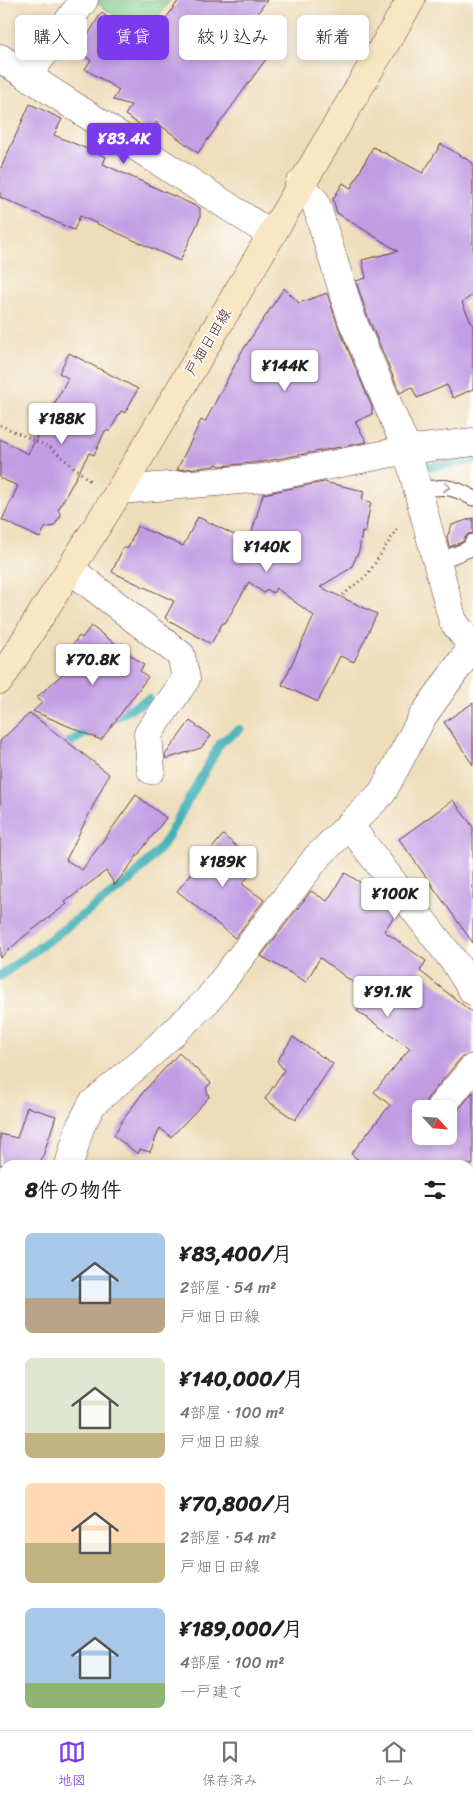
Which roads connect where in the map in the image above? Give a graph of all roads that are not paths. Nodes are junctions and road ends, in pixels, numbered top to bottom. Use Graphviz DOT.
graph roads {
  1 [pos="84,0"];
  2 [pos="411,0"];
  3 [pos="0,58"];
  4 [pos="26,76"];
  5 [pos="299,186"];
  6 [pos="272,235"];
  7 [pos="473,442"];
  8 [pos="407,450"];
  9 [pos="417,488"];
  10 [pos="120,490"];
  11 [pos="473,498"];
  12 [pos="473,542"];
  13 [pos="437,562"];
  14 [pos="70,569"];
  15 [pos="473,647"];
  16 [pos="0,680"];
  17 [pos="151,770"];
  18 [pos="349,825"];
  19 [pos="473,991"];
  20 [pos="473,1068"];
  21 [pos="446,1100"];
  22 [pos="70,1160"];
  1 -- 4 [label="street"];
  2 -- 5 [label="main road, 戸畑日田線"];
  3 -- 4 [label="street"];
  4 -- 6 [label="street"];
  5 -- 6 [label="main road, 戸畑日田線"];
  5 -- 8 [label="street"];
  6 -- 10 [label="main road, 戸畑日田線"];
  7 -- 8 [label="street"];
  8 -- 9 [label="street"];
  8 -- 10 [label="street"];
  9 -- 11 [label="lane, one-way"];
  9 -- 13 [label="street"];
  10 -- 14 [label="main road, 戸畑日田線"];
  12 -- 13 [label="lane"];
  13 -- 15 [label="street"];
  14 -- 16 [label="main road, 戸畑日田線"];
  14 -- 17 [label="street"];
  15 -- 18 [label="street"];
  18 -- 19 [label="street"];
  18 -- 22 [label="street"];
  20 -- 21 [label="street"];
}
